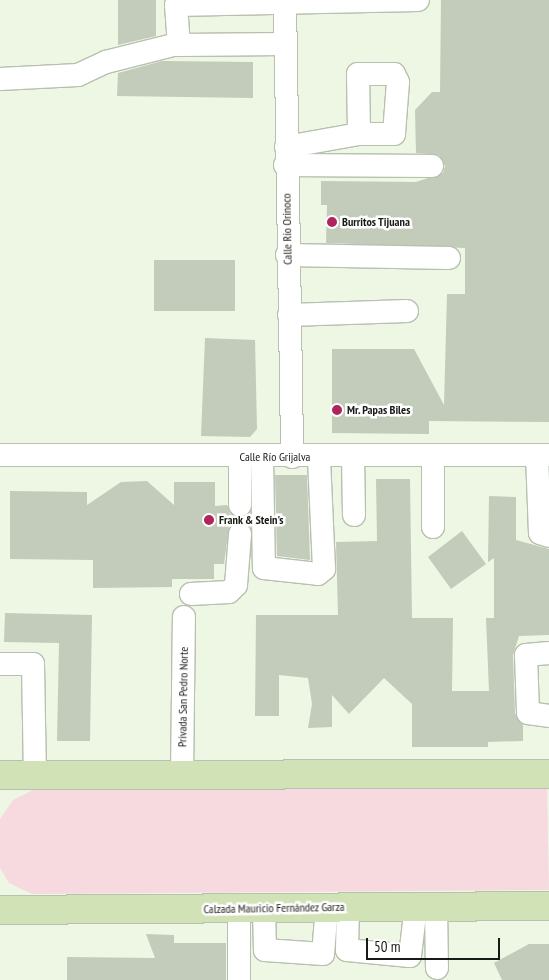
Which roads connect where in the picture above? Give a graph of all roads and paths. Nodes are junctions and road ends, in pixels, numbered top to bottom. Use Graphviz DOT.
graph roads {
  1 [pos="418,0"];
  2 [pos="285,1"];
  3 [pos="177,44"];
  4 [pos="285,44"];
  5 [pos="0,79"];
  6 [pos="359,134"];
  7 [pos="286,156"];
  8 [pos="432,166"];
  9 [pos="287,255"];
  10 [pos="449,258"];
  11 [pos="407,311"];
  12 [pos="289,314"];
  13 [pos="543,455"];
  14 [pos="0,456"];
  15 [pos="433,456"];
  16 [pos="251,457"];
  17 [pos="292,457"];
  18 [pos="320,457"];
  19 [pos="354,457"];
  20 [pos="240,505"];
  21 [pos="354,515"];
  22 [pos="433,527"];
  23 [pos="240,534"];
  24 [pos="549,536"];
  25 [pos="191,594"];
  26 [pos="184,617"];
  27 [pos="549,654"];
  28 [pos="0,664"];
  29 [pos="549,716"];
  30 [pos="0,774"];
  31 [pos="549,774"];
  32 [pos="35,775"];
  33 [pos="182,776"];
  34 [pos="337,906"];
  35 [pos="426,906"];
  36 [pos="549,906"];
  37 [pos="252,908"];
  38 [pos="0,910"];
  39 [pos="438,968"];
  40 [pos="239,980"];
  1 -- 2 [label="street"];
  2 -- 3 [label="street"];
  2 -- 4 [label="street, Calle Río Orinoco"];
  3 -- 4 [label="street"];
  3 -- 5 [label="street"];
  4 -- 7 [label="street, Calle Río Orinoco"];
  6 -- 7 [label="street"];
  7 -- 8 [label="street"];
  7 -- 9 [label="street, Calle Río Orinoco"];
  9 -- 10 [label="street"];
  9 -- 12 [label="street, Calle Río Orinoco"];
  11 -- 12 [label="street"];
  12 -- 17 [label="street, Calle Río Orinoco"];
  13 -- 15 [label="street, Calle Río Grijalva"];
  13 -- 24 [label="street"];
  14 -- 16 [label="street, Calle Río Grijalva"];
  15 -- 19 [label="street, Calle Río Grijalva"];
  15 -- 22 [label="street"];
  16 -- 17 [label="street, Calle Río Grijalva"];
  16 -- 18 [label="street"];
  16 -- 20 [label="street"];
  17 -- 18 [label="street, Calle Río Grijalva"];
  18 -- 19 [label="street, Calle Río Grijalva"];
  19 -- 21 [label="street"];
  23 -- 25 [label="street"];
  26 -- 33 [label="street, Privada San Pedro Norte"];
  27 -- 29 [label="street"];
  28 -- 32 [label="street"];
  30 -- 32 [label="main road"];
  31 -- 33 [label="main road"];
  32 -- 33 [label="main road"];
  34 -- 35 [label="main road, Calzada Mauricio Fernández Garza"];
  34 -- 35 [label="street"];
  34 -- 37 [label="main road, Calzada Mauricio Fernández Garza"];
  34 -- 37 [label="street"];
  35 -- 36 [label="main road, Calzada Mauricio Fernández Garza"];
  35 -- 39 [label="street"];
  37 -- 38 [label="main road, Calzada Mauricio Fernández Garza"];
  37 -- 40 [label="street"];
}
